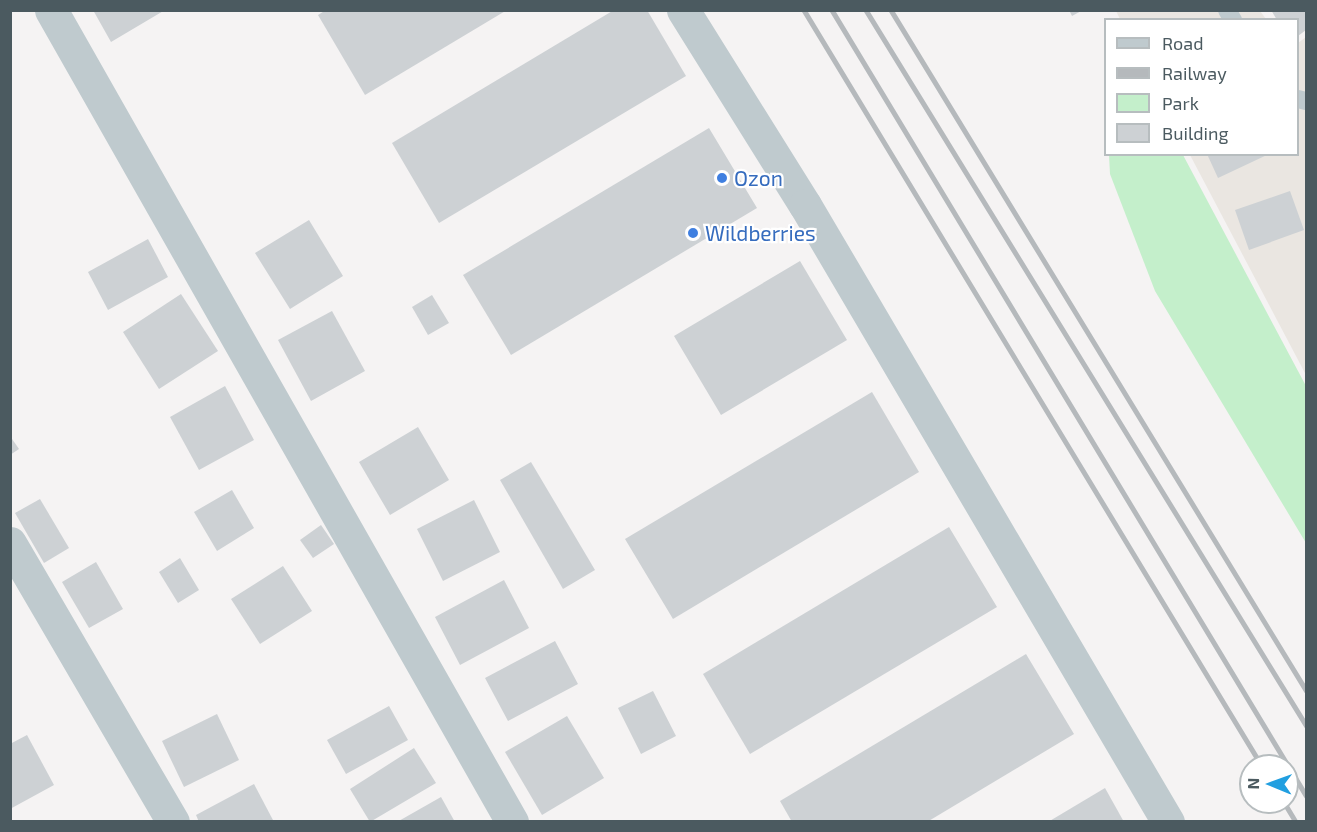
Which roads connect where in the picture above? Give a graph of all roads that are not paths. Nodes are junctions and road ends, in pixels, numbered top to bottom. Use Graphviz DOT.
graph roads {
  1 [pos="51,10"];
  2 [pos="684,10"];
  3 [pos="10,543"];
  4 [pos="173,822"];
  5 [pos="512,822"];
  6 [pos="1168,822"];
  1 -- 5 [label="street"];
  2 -- 6 [label="street"];
  3 -- 4 [label="street"];
}
